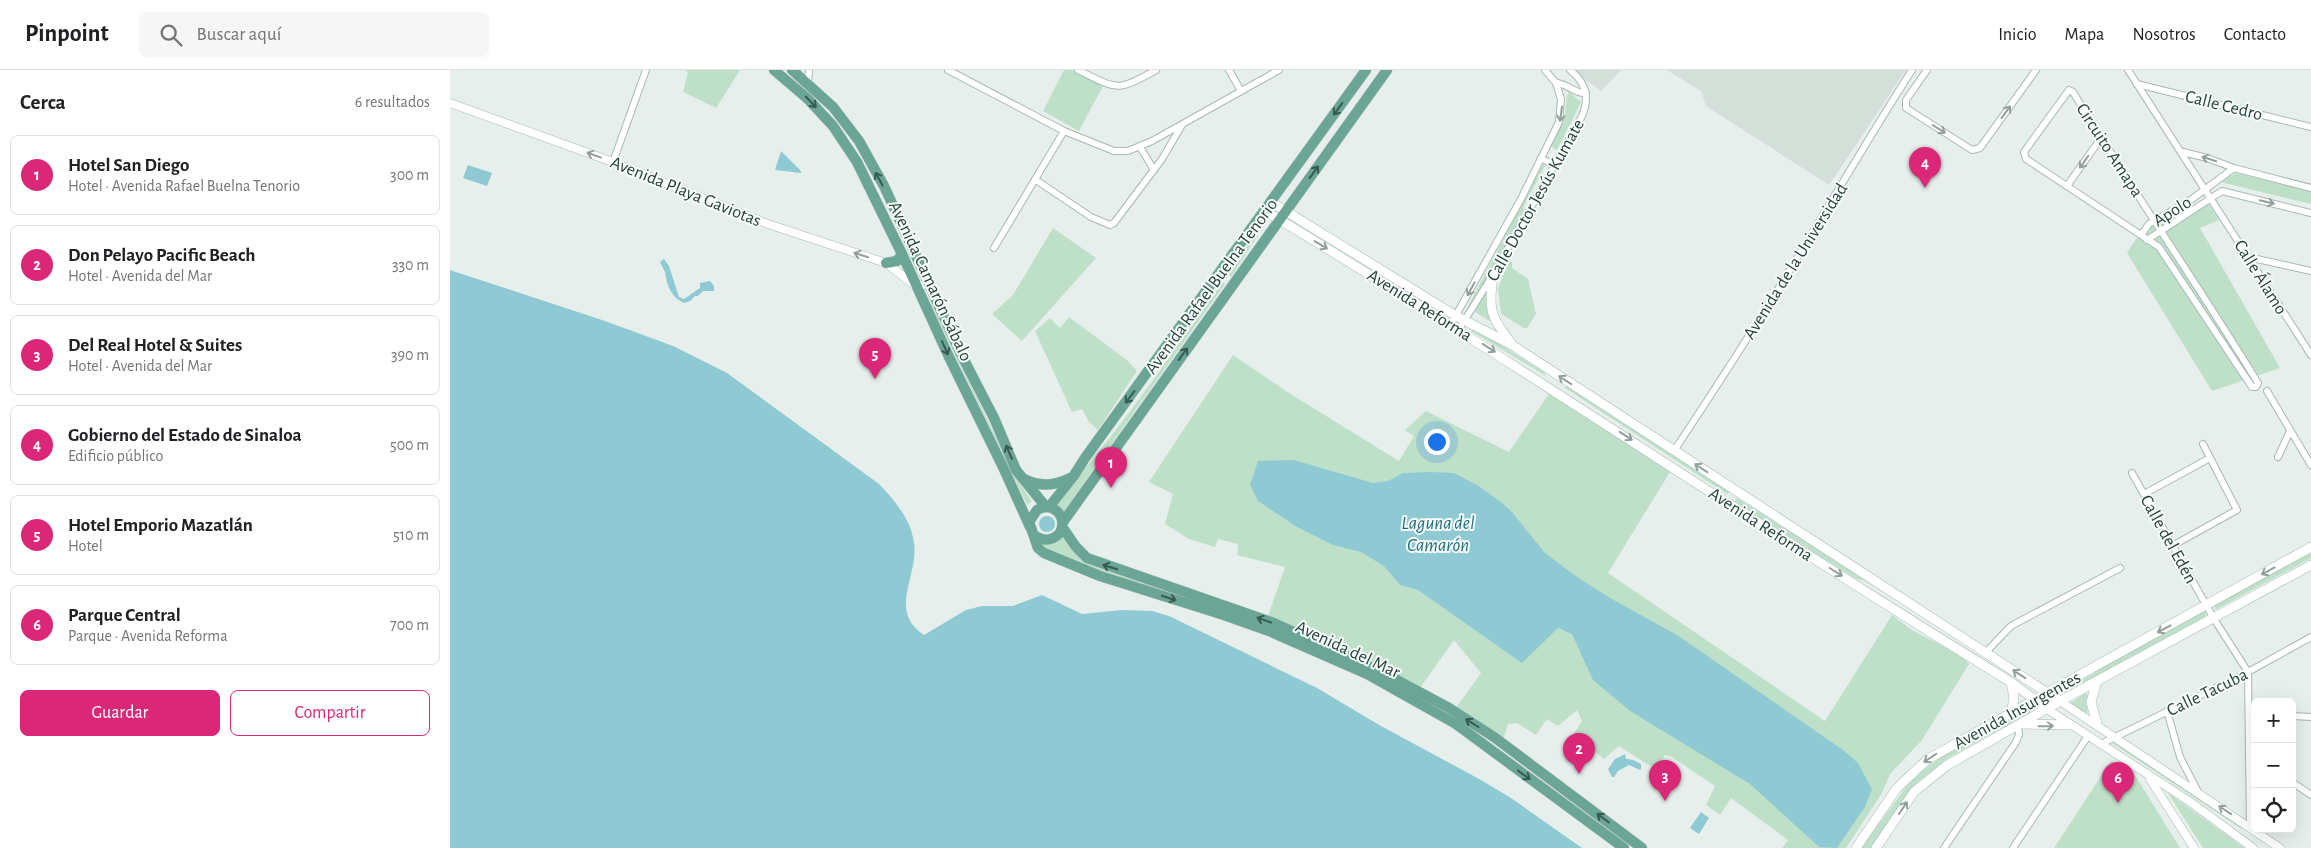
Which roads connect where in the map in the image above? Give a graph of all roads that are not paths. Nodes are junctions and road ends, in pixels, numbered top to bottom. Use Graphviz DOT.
graph roads {
  1 [pos="646,70"];
  2 [pos="774,70"];
  3 [pos="792,70"];
  4 [pos="810,70"];
  5 [pos="948,70"];
  6 [pos="1078,70"];
  7 [pos="1156,70"];
  8 [pos="1229,70"];
  9 [pos="1280,70"];
  10 [pos="1366,70"];
  11 [pos="1387,70"];
  12 [pos="1545,70"];
  13 [pos="1570,70"];
  14 [pos="1912,70"];
  15 [pos="1927,70"];
  16 [pos="2036,70"];
  17 [pos="2128,70"];
  18 [pos="1556,83"];
  19 [pos="808,84"];
  20 [pos="2138,84"];
  21 [pos="1241,91"];
  22 [pos="1586,93"];
  23 [pos="450,103"];
  24 [pos="1182,125"];
  25 [pos="2311,127"];
  26 [pos="1064,131"];
  27 [pos="2101,138"];
  28 [pos="1140,147"];
  29 [pos="2183,152"];
  30 [pos="1541,158"];
  31 [pos="613,162"];
  32 [pos="1554,166"];
  33 [pos="2234,168"];
  34 [pos="1154,170"];
  35 [pos="1036,180"];
  36 [pos="2067,186"];
  37 [pos="2311,188"];
  38 [pos="2206,190"];
  39 [pos="2212,199"];
  40 [pos="1268,206"];
  41 [pos="2311,213"];
  42 [pos="1282,215"];
  43 [pos="2156,221"];
  44 [pos="2162,231"];
  45 [pos="2141,235"];
  46 [pos="2147,240"];
  47 [pos="994,248"];
  48 [pos="902,254"];
  49 [pos="2248,257"];
  50 [pos="886,263"];
  51 [pos="2311,271"];
  52 [pos="1494,275"];
  53 [pos="929,284"];
  54 [pos="917,287"];
  55 [pos="2209,302"];
  56 [pos="2200,308"];
  57 [pos="1458,322"];
  58 [pos="1512,345"];
  59 [pos="2311,355"];
  60 [pos="2267,392"];
  61 [pos="2290,431"];
  62 [pos="2202,444"];
  63 [pos="1674,450"];
  64 [pos="2278,457"];
  65 [pos="2210,458"];
  66 [pos="2311,465"];
  67 [pos="2132,472"];
  68 [pos="1074,477"];
  69 [pos="1023,479"];
  70 [pos="2144,494"];
  71 [pos="1047,507"];
  72 [pos="1063,525"];
  73 [pos="1032,531"];
  74 [pos="2172,546"];
  75 [pos="2311,548"];
  76 [pos="2311,565"];
  77 [pos="2120,568"];
  78 [pos="1904,599"];
  79 [pos="2207,606"];
  80 [pos="1897,610"];
  81 [pos="2214,619"];
  82 [pos="2311,637"];
  83 [pos="1967,639"];
  84 [pos="1958,650"];
  85 [pos="1986,652"];
  86 [pos="2248,672"];
  87 [pos="2011,682"];
  88 [pos="2097,682"];
  89 [pos="2048,692"];
  90 [pos="2035,700"];
  91 [pos="2060,701"];
  92 [pos="2251,704"];
  93 [pos="2047,709"];
  94 [pos="2167,711"];
  95 [pos="2011,715"];
  96 [pos="2296,716"];
  97 [pos="2311,717"];
  98 [pos="2097,724"];
  99 [pos="2019,725"];
  100 [pos="2071,725"];
  101 [pos="2088,736"];
  102 [pos="2114,736"];
  103 [pos="2101,744"];
  104 [pos="2148,775"];
  105 [pos="2296,785"];
  106 [pos="2251,788"];
  107 [pos="2196,790"];
  108 [pos="2311,795"];
  109 [pos="2250,827"];
  110 [pos="2251,847"];
  111 [pos="1624,848"];
  112 [pos="1642,848"];
  113 [pos="1856,848"];
  114 [pos="1876,848"];
  115 [pos="1944,848"];
  116 [pos="2013,848"];
  117 [pos="2194,848"];
  118 [pos="2280,848"];
  1 -- 31 [label="street"];
  2 -- 48 [label="main road, Avenida Camarón Sábalo, one-way"];
  3 -- 19 [label="main road, Avenida Camarón Sábalo"];
  4 -- 19 [label="street"];
  5 -- 26 [label="street"];
  6 -- 7 [label="street"];
  8 -- 21 [label="street"];
  9 -- 21 [label="street"];
  10 -- 40 [label="main road, Avenida Rafael Buelna Tenorio, one-way"];
  42 -- 11 [label="main road, Avenida Rafael Buelna Tenorio, one-way"];
  12 -- 18 [label="street, Calle Doctor Jesús Kumate"];
  13 -- 22 [label="street"];
  14 -- 63 [label="street, Avenida de la Universidad"];
  15 -- 16 [label="street, one-way"];
  17 -- 20 [label="street"];
  18 -- 22 [label="street"];
  18 -- 30 [label="street, Calle Doctor Jesús Kumate, one-way"];
  53 -- 19 [label="main road, Avenida Camarón Sábalo, one-way"];
  20 -- 25 [label="street, Calle Cedro"];
  20 -- 29 [label="street"];
  21 -- 24 [label="street"];
  22 -- 32 [label="street, Calle Doctor Jesús Kumate"];
  31 -- 23 [label="street, Avenida Playa Gaviotas, one-way"];
  24 -- 28 [label="street"];
  24 -- 34 [label="street"];
  26 -- 28 [label="street"];
  26 -- 35 [label="street"];
  27 -- 36 [label="street, one-way"];
  27 -- 36 [label="street, Circuito Amapa"];
  27 -- 43 [label="street, Circuito Amapa"];
  28 -- 34 [label="street"];
  33 -- 29 [label="street, one-way"];
  29 -- 38 [label="street"];
  30 -- 32 [label="street"];
  30 -- 57 [label="street, Calle Doctor Jesús Kumate, one-way"];
  50 -- 31 [label="street, Avenida Playa Gaviotas, one-way"];
  32 -- 52 [label="street, Calle Doctor Jesús Kumate"];
  33 -- 37 [label="street"];
  33 -- 38 [label="street, Apolo"];
  34 -- 35 [label="street"];
  35 -- 47 [label="street"];
  36 -- 45 [label="street, Circuito Amapa"];
  38 -- 39 [label="street, Calle Álamo"];
  38 -- 43 [label="street, Apolo"];
  39 -- 41 [label="street, Apolo, one-way"];
  39 -- 44 [label="street, Apolo"];
  39 -- 49 [label="street, Calle Álamo"];
  40 -- 42 [label="main road, Avenida Reforma"];
  40 -- 68 [label="main road, Avenida Rafael Buelna Tenorio, one-way"];
  42 -- 57 [label="main road, Avenida Reforma"];
  72 -- 42 [label="main road, Avenida Rafael Buelna Tenorio, one-way"];
  43 -- 44 [label="street, Circuito Amapa"];
  43 -- 45 [label="street, Apolo"];
  44 -- 46 [label="street, Apolo"];
  44 -- 55 [label="street, Circuito Amapa"];
  45 -- 46 [label="street, Circuito Amapa"];
  46 -- 56 [label="street, Circuito Amapa"];
  48 -- 50 [label="main road"];
  48 -- 54 [label="main road, Avenida Camarón Sábalo"];
  49 -- 51 [label="street"];
  49 -- 59 [label="street, Calle Álamo"];
  50 -- 54 [label="street, Avenida Playa Gaviotas"];
  52 -- 57 [label="street, Calle Doctor Jesús Kumate"];
  52 -- 58 [label="main road"];
  53 -- 54 [label="street"];
  69 -- 53 [label="main road, Avenida Camarón Sábalo, one-way"];
  54 -- 73 [label="main road, Avenida Camarón Sábalo, one-way"];
  55 -- 56 [label="street"];
  55 -- 56 [label="street, Circuito Amapa"];
  57 -- 58 [label="main road, Avenida Reforma"];
  57 -- 80 [label="main road, Avenida Reforma, one-way"];
  63 -- 58 [label="main road, Avenida Reforma, one-way"];
  60 -- 61 [label="street"];
  61 -- 64 [label="street"];
  61 -- 66 [label="street"];
  62 -- 65 [label="street"];
  78 -- 63 [label="main road, Avenida Reforma, one-way"];
  65 -- 70 [label="street"];
  65 -- 74 [label="street"];
  67 -- 70 [label="street, Calle del Edén"];
  68 -- 69 [label="main road"];
  68 -- 71 [label="main road, Avenida Rafael Buelna Tenorio"];
  69 -- 71 [label="main road, Avenida Camarón Sábalo"];
  70 -- 74 [label="street, Calle del Edén"];
  71 -- 72 [label="main road"];
  71 -- 73 [label="main road"];
  72 -- 73 [label="main road"];
  112 -- 72 [label="main road, Avenida del Mar, one-way"];
  73 -- 111 [label="main road, Avenida del Mar, one-way"];
  74 -- 79 [label="street, Calle del Edén"];
  75 -- 79 [label="main road, Avenida Insurgentes, one-way"];
  76 -- 81 [label="main road, Avenida Insurgentes"];
  77 -- 85 [label="street"];
  78 -- 80 [label="main road"];
  78 -- 83 [label="main road, Avenida Reforma"];
  79 -- 81 [label="street"];
  79 -- 89 [label="main road, Avenida Insurgentes, one-way"];
  80 -- 84 [label="main road, Avenida Reforma"];
  81 -- 86 [label="street"];
  81 -- 88 [label="main road, Avenida Insurgentes"];
  82 -- 86 [label="street, Calle Tacuba"];
  83 -- 84 [label="main road"];
  83 -- 85 [label="main road, Avenida Reforma"];
  84 -- 87 [label="main road, Avenida Reforma"];
  89 -- 85 [label="main road, Avenida Reforma, one-way"];
  86 -- 92 [label="street"];
  86 -- 94 [label="street, Calle Tacuba"];
  87 -- 90 [label="main road, Avenida Reforma"];
  87 -- 95 [label="main road"];
  88 -- 91 [label="main road, Avenida Insurgentes"];
  88 -- 98 [label="main road"];
  89 -- 90 [label="main road, Avenida Insurgentes"];
  89 -- 91 [label="main road, Avenida Reforma"];
  90 -- 93 [label="main road, Avenida Reforma"];
  90 -- 95 [label="main road, Avenida Insurgentes"];
  91 -- 93 [label="main road, Avenida Insurgentes"];
  91 -- 98 [label="street, Avenida Reforma"];
  93 -- 99 [label="main road, Avenida Insurgentes"];
  93 -- 100 [label="street, Avenida Reforma"];
  94 -- 102 [label="street, Calle Tacuba"];
  94 -- 107 [label="street"];
  95 -- 113 [label="main road, Avenida Insurgentes, one-way"];
  96 -- 97 [label="street"];
  98 -- 102 [label="street, Avenida Reforma"];
  99 -- 100 [label="main road, one-way"];
  114 -- 99 [label="main road, Avenida Insurgentes, one-way"];
  99 -- 115 [label="street"];
  100 -- 101 [label="street, Avenida Reforma"];
  101 -- 103 [label="street, Avenida Reforma"];
  101 -- 116 [label="street"];
  102 -- 103 [label="street, Calle Tacuba"];
  102 -- 107 [label="street, Avenida Reforma"];
  103 -- 104 [label="street, Avenida Reforma"];
  104 -- 110 [label="street, Avenida Reforma"];
  104 -- 117 [label="street"];
  105 -- 108 [label="street"];
  106 -- 109 [label="street"];
  109 -- 107 [label="street, Avenida Reforma, one-way"];
  109 -- 110 [label="street, Avenida Reforma"];
  109 -- 118 [label="street, Avenida Reforma"];
}
